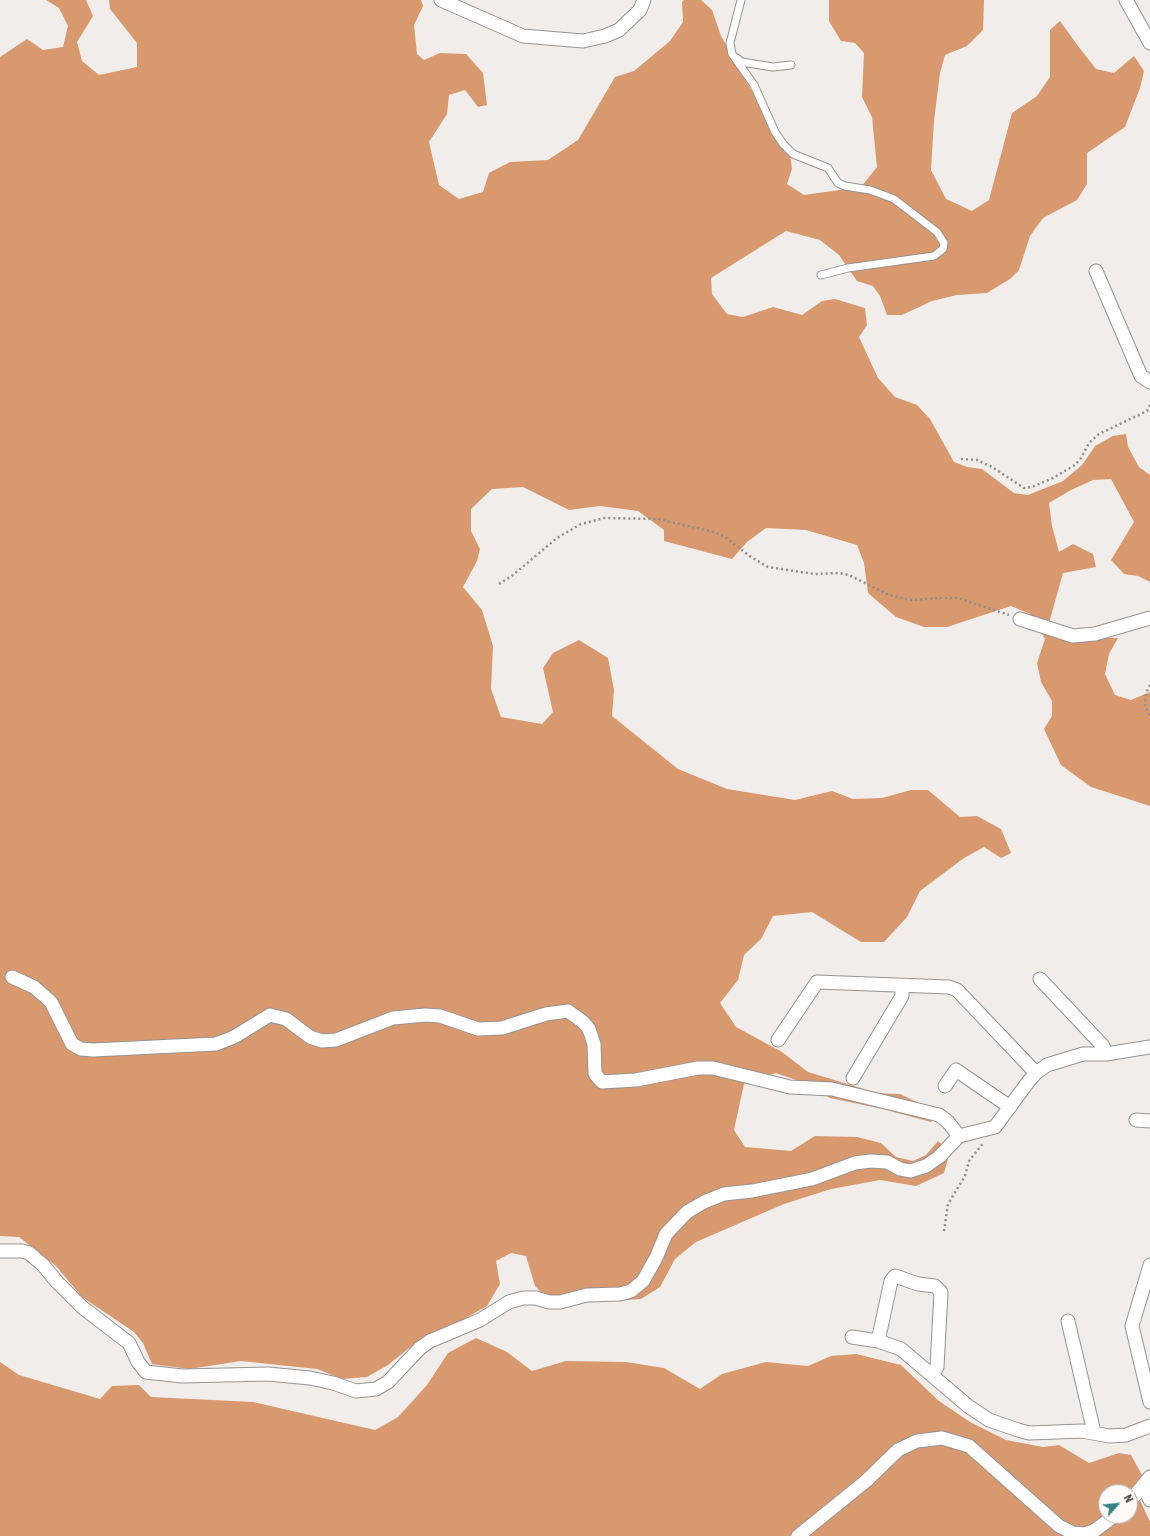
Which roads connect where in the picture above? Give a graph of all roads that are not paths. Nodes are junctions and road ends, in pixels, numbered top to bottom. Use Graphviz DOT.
graph roads {
  1 [pos="441,0"];
  2 [pos="644,0"];
  3 [pos="741,0"];
  4 [pos="1126,0"];
  5 [pos="1150,43"];
  6 [pos="732,54"];
  7 [pos="791,64"];
  8 [pos="1096,271"];
  9 [pos="821,275"];
  10 [pos="1150,382"];
  11 [pos="1150,618"];
  12 [pos="1020,619"];
  13 [pos="12,978"];
  14 [pos="1040,980"];
  15 [pos="902,986"];
  16 [pos="778,1040"];
  17 [pos="1150,1047"];
  18 [pos="1106,1054"];
  19 [pos="1036,1073"];
  20 [pos="852,1078"];
  21 [pos="945,1086"];
  22 [pos="1010,1107"];
  23 [pos="1136,1120"];
  24 [pos="1150,1121"];
  25 [pos="959,1136"];
  26 [pos="0,1251"];
  27 [pos="1150,1265"];
  28 [pos="1068,1321"];
  29 [pos="852,1338"];
  30 [pos="878,1340"];
  31 [pos="932,1375"];
  32 [pos="1150,1402"];
  33 [pos="1150,1426"];
  34 [pos="1094,1432"];
  35 [pos="1146,1481"];
  36 [pos="1138,1491"];
  37 [pos="1150,1500"];
  38 [pos="1103,1524"];
  39 [pos="798,1536"];
  1 -- 2 [label="street"];
  3 -- 6 [label="lane"];
  4 -- 5 [label="street"];
  6 -- 7 [label="lane"];
  6 -- 9 [label="lane"];
  8 -- 10 [label="street"];
  11 -- 12 [label="street"];
  13 -- 25 [label="street"];
  14 -- 18 [label="street"];
  15 -- 16 [label="street"];
  15 -- 19 [label="street"];
  15 -- 20 [label="street"];
  17 -- 18 [label="street"];
  18 -- 19 [label="street"];
  19 -- 22 [label="street"];
  21 -- 22 [label="street"];
  22 -- 25 [label="street"];
  23 -- 24 [label="street"];
  25 -- 26 [label="street"];
  27 -- 32 [label="street"];
  28 -- 34 [label="street"];
  29 -- 30 [label="street"];
  30 -- 31 [label="street"];
  30 -- 31 [label="street"];
  31 -- 34 [label="street"];
  33 -- 34 [label="street"];
  35 -- 36 [label="street"];
  35 -- 37 [label="street"];
  38 -- 39 [label="street"];
}
